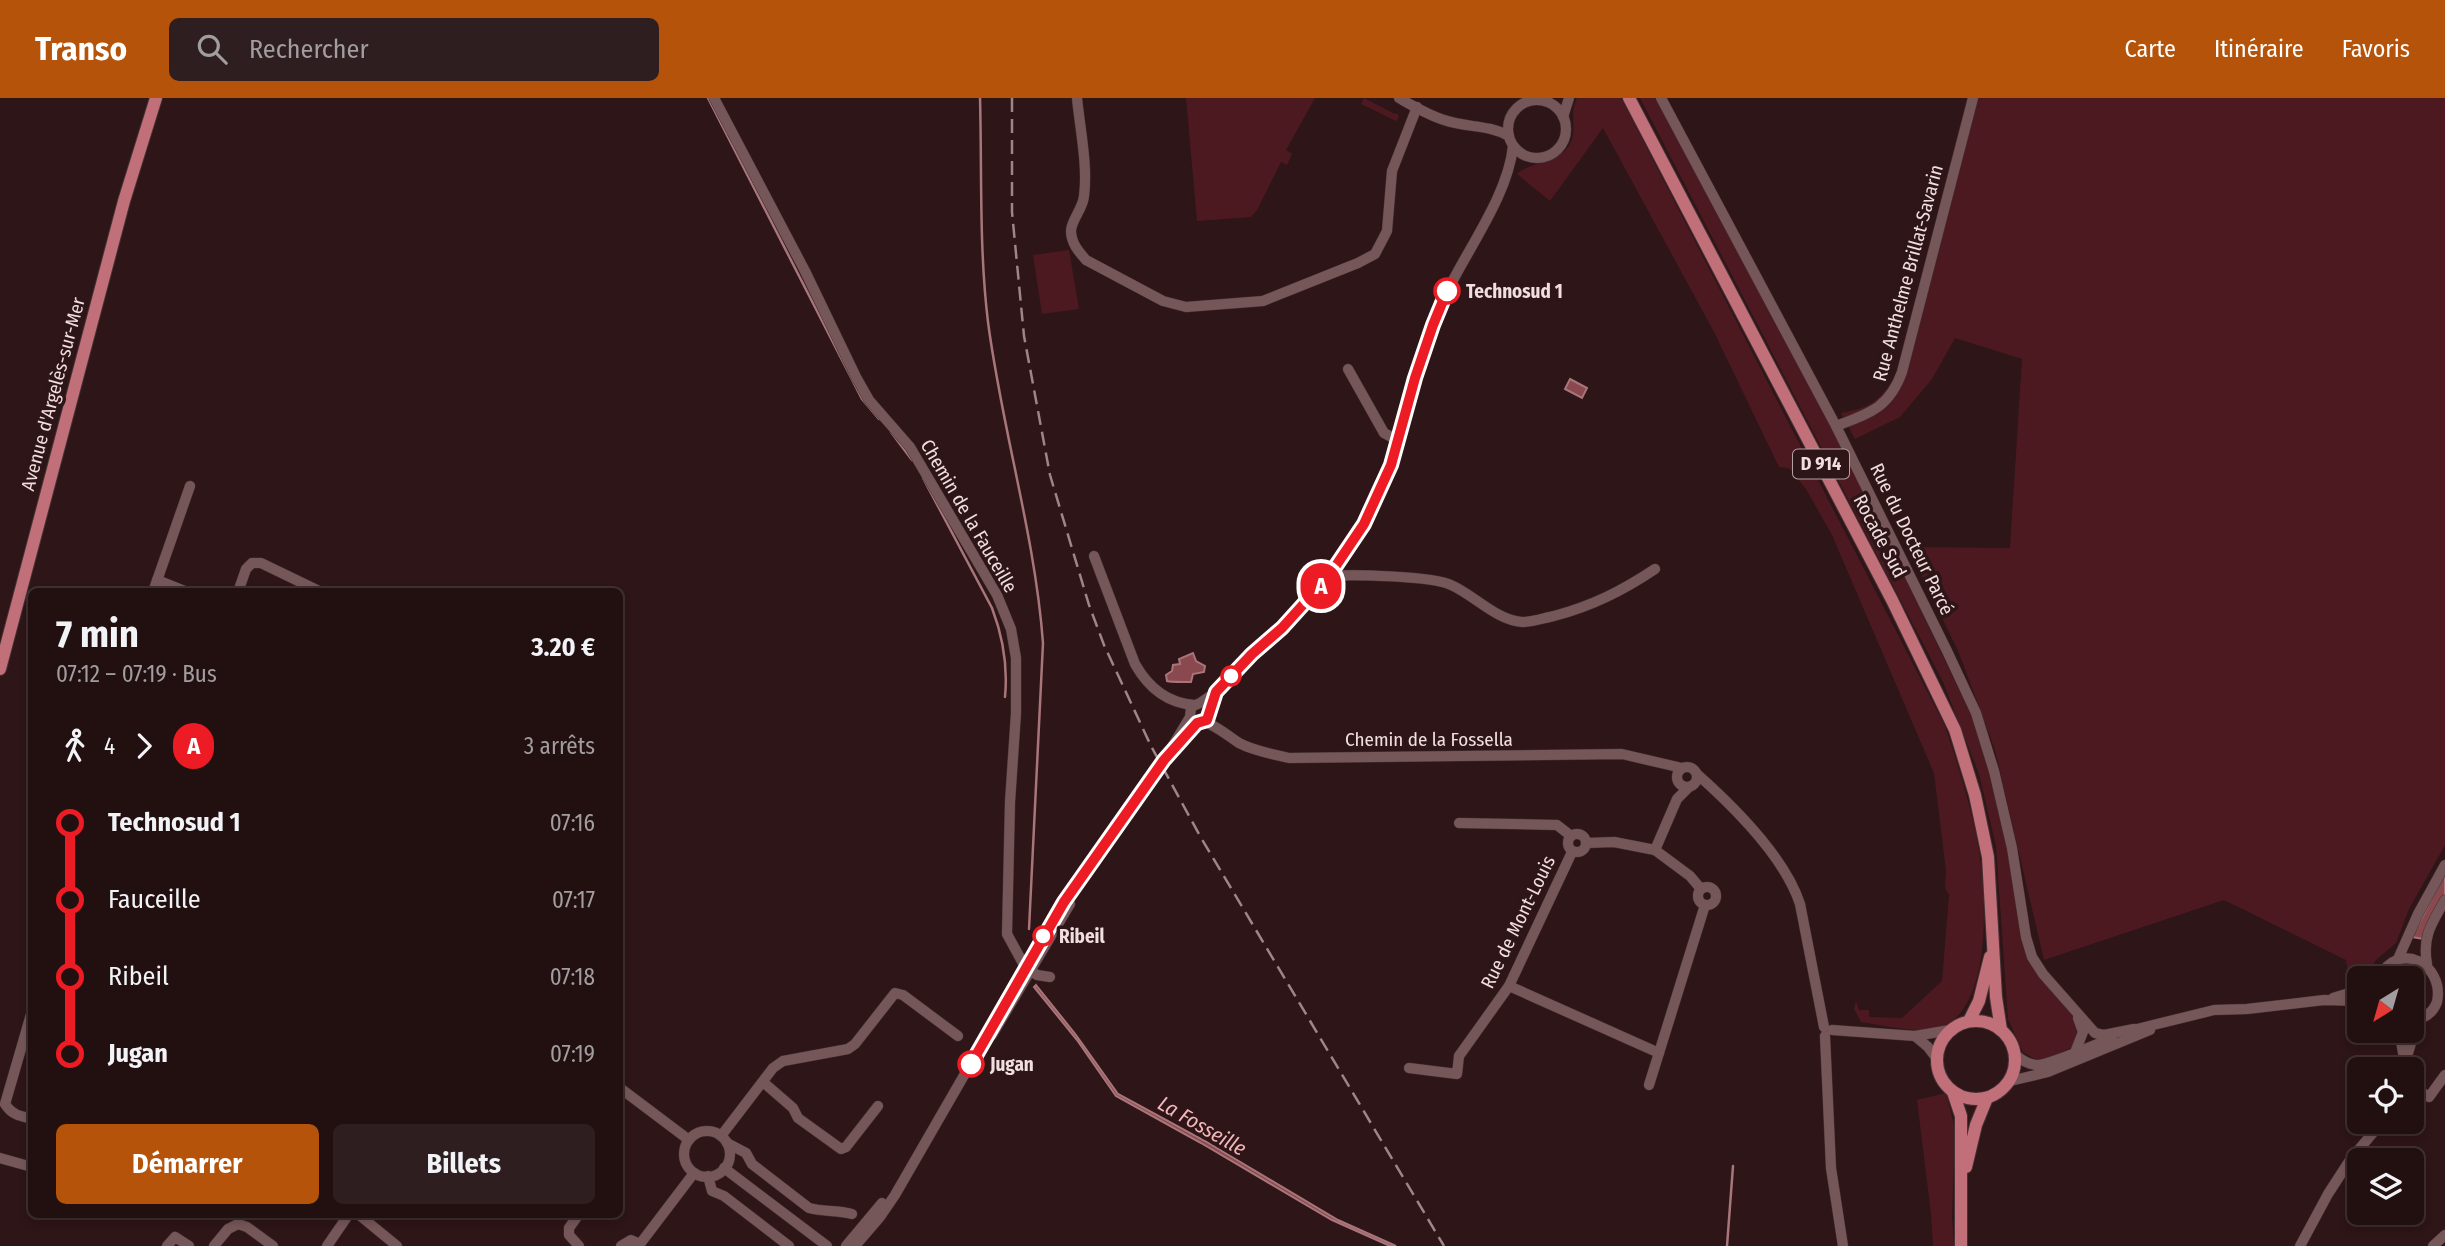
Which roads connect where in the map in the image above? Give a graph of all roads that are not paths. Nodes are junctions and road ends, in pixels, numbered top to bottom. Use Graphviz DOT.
graph roads {
  1 [pos="156,98"];
  2 [pos="164,98"];
  3 [pos="714,98"];
  4 [pos="1077,98"];
  5 [pos="1399,98"];
  6 [pos="1569,98"];
  7 [pos="1629,98"];
  8 [pos="1661,98"];
  9 [pos="1973,98"];
  10 [pos="1553,100"];
  11 [pos="1416,107"];
  12 [pos="1563,117"];
  13 [pos="1510,119"];
  14 [pos="1490,127"];
  15 [pos="147,130"];
  16 [pos="1511,141"];
  17 [pos="1529,157"];
  18 [pos="1508,176"];
  19 [pos="1348,369"];
  20 [pos="1836,426"];
  21 [pos="1397,440"];
  22 [pos="190,486"];
  23 [pos="1094,556"];
  24 [pos="1655,569"];
  25 [pos="1329,576"];
  26 [pos="157,580"];
  27 [pos="154,588"];
  28 [pos="177,588"];
  29 [pos="239,588"];
  30 [pos="307,588"];
  31 [pos="0,669"];
  32 [pos="1199,713"];
  33 [pos="1697,774"];
  34 [pos="1684,780"];
  35 [pos="1716,791"];
  36 [pos="1459,823"];
  37 [pos="1571,836"];
  38 [pos="1586,843"];
  39 [pos="1655,850"];
  40 [pos="1572,852"];
  41 [pos="2445,865"];
  42 [pos="1702,889"];
  43 [pos="2445,900"];
  44 [pos="1705,905"];
  45 [pos="1993,940"];
  46 [pos="2398,959"];
  47 [pos="1031,964"];
  48 [pos="2388,966"];
  49 [pos="2431,968"];
  50 [pos="1050,977"];
  51 [pos="2445,979"];
  52 [pos="1509,986"];
  53 [pos="2347,993"];
  54 [pos="2442,997"];
  55 [pos="2324,1000"];
  56 [pos="2347,1001"];
  57 [pos="2076,1012"];
  58 [pos="2424,1015"];
  59 [pos="1969,1021"];
  60 [pos="2174,1021"];
  61 [pos="28,1025"];
  62 [pos="2134,1029"];
  63 [pos="1950,1030"];
  64 [pos="2001,1030"];
  65 [pos="1827,1031"];
  66 [pos="2095,1033"];
  67 [pos="958,1036"];
  68 [pos="1915,1036"];
  69 [pos="2093,1046"];
  70 [pos="2076,1050"];
  71 [pos="1658,1054"];
  72 [pos="2015,1054"];
  73 [pos="1937,1059"];
  74 [pos="1409,1068"];
  75 [pos="2048,1072"];
  76 [pos="2445,1075"];
  77 [pos="2010,1081"];
  78 [pos="763,1082"];
  79 [pos="1649,1085"];
  80 [pos="623,1090"];
  81 [pos="1953,1092"];
  82 [pos="2424,1094"];
  83 [pos="1987,1098"];
  84 [pos="878,1106"];
  85 [pos="28,1118"];
  86 [pos="2372,1134"];
  87 [pos="688,1140"];
  88 [pos="724,1140"];
  89 [pos="0,1158"];
  90 [pos="912,1164"];
  91 [pos="28,1166"];
  92 [pos="724,1168"];
  93 [pos="694,1173"];
  94 [pos="708,1176"];
  95 [pos="1962,1192"];
  96 [pos="852,1214"];
  97 [pos="346,1218"];
  98 [pos="363,1218"];
  99 [pos="576,1218"];
  100 [pos="2445,1236"];
  101 [pos="788,1244"];
  102 [pos="641,1245"];
  103 [pos="167,1246"];
  104 [pos="189,1246"];
  105 [pos="215,1246"];
  106 [pos="272,1246"];
  107 [pos="327,1246"];
  108 [pos="397,1246"];
  109 [pos="579,1246"];
  110 [pos="621,1246"];
  111 [pos="827,1246"];
  112 [pos="846,1246"];
  113 [pos="855,1246"];
  114 [pos="1843,1246"];
  115 [pos="1961,1246"];
  116 [pos="2301,1246"];
  117 [pos="2433,1246"];
  1 -- 15 [label="main road, Avenue d'Argelès-sur-Mer"];
  2 -- 15 [label="main road, Avenue d'Argelès-sur-Mer"];
  3 -- 47 [label="street, Chemin de la Fauceille"];
  4 -- 11 [label="street"];
  5 -- 11 [label="street"];
  6 -- 12 [label="street"];
  7 -- 45 [label="main road, Rocade Sud / D 914"];
  8 -- 20 [label="street, Rue du Docteur Parcé"];
  9 -- 20 [label="street, Rue Anthelme Brillat-Savarin"];
  10 -- 12 [label="street"];
  10 -- 13 [label="street"];
  11 -- 14 [label="street"];
  12 -- 17 [label="street"];
  13 -- 14 [label="street"];
  13 -- 16 [label="street"];
  14 -- 16 [label="street"];
  15 -- 31 [label="main road, Avenue d'Argelès-sur-Mer"];
  16 -- 17 [label="street"];
  16 -- 18 [label="street"];
  17 -- 18 [label="street"];
  18 -- 21 [label="street"];
  19 -- 21 [label="street"];
  20 -- 57 [label="street, Rue du Docteur Parcé"];
  21 -- 25 [label="street"];
  22 -- 26 [label="street"];
  23 -- 32 [label="street"];
  24 -- 25 [label="street"];
  25 -- 32 [label="street"];
  26 -- 27 [label="street"];
  26 -- 28 [label="street"];
  29 -- 30 [label="street"];
  32 -- 34 [label="street, Chemin de la Fossella"];
  32 -- 47 [label="street, bridge"];
  33 -- 34 [label="street"];
  33 -- 34 [label="street"];
  33 -- 35 [label="street, Chemin de la Fossella"];
  34 -- 35 [label="street, Chemin de la Fossella"];
  34 -- 39 [label="street"];
  35 -- 65 [label="street, Chemin de la Fossella"];
  36 -- 37 [label="street"];
  37 -- 38 [label="street"];
  37 -- 40 [label="street"];
  38 -- 39 [label="street"];
  38 -- 40 [label="street"];
  39 -- 42 [label="street"];
  40 -- 52 [label="street, Rue de Mont-Louis"];
  41 -- 46 [label="street"];
  42 -- 44 [label="street"];
  42 -- 44 [label="street"];
  43 -- 49 [label="street"];
  44 -- 71 [label="street"];
  45 -- 59 [label="main road, D 914"];
  45 -- 64 [label="main road, D 914"];
  46 -- 48 [label="street"];
  46 -- 49 [label="street"];
  47 -- 50 [label="street"];
  47 -- 90 [label="street"];
  49 -- 51 [label="street"];
  49 -- 54 [label="street"];
  52 -- 71 [label="street"];
  52 -- 74 [label="street, Rue de Mont-Louis"];
  53 -- 55 [label="street"];
  54 -- 58 [label="street"];
  55 -- 56 [label="street"];
  55 -- 60 [label="street"];
  57 -- 66 [label="street, Rue du Docteur Parcé"];
  57 -- 70 [label="street"];
  59 -- 63 [label="main road"];
  59 -- 64 [label="main road"];
  60 -- 62 [label="street"];
  60 -- 75 [label="street"];
  61 -- 85 [label="street"];
  62 -- 66 [label="street"];
  62 -- 69 [label="street"];
  63 -- 68 [label="street"];
  63 -- 73 [label="main road"];
  64 -- 72 [label="main road"];
  65 -- 68 [label="street"];
  65 -- 114 [label="street, Chemin de la Fossella"];
  66 -- 69 [label="street"];
  67 -- 78 [label="street"];
  68 -- 73 [label="street"];
  69 -- 70 [label="street"];
  69 -- 75 [label="street"];
  70 -- 72 [label="street"];
  71 -- 79 [label="street"];
  72 -- 77 [label="main road"];
  73 -- 81 [label="main road"];
  75 -- 77 [label="street"];
  76 -- 82 [label="street"];
  77 -- 83 [label="main road"];
  78 -- 84 [label="street"];
  78 -- 88 [label="street"];
  80 -- 87 [label="street"];
  81 -- 83 [label="main road"];
  81 -- 95 [label="main road"];
  83 -- 95 [label="main road"];
  86 -- 116 [label="street"];
  87 -- 88 [label="street"];
  87 -- 93 [label="street"];
  88 -- 92 [label="street"];
  88 -- 96 [label="street"];
  89 -- 91 [label="street"];
  90 -- 112 [label="street"];
  90 -- 113 [label="street"];
  92 -- 94 [label="street"];
  92 -- 111 [label="street"];
  93 -- 94 [label="street"];
  93 -- 102 [label="street"];
  94 -- 101 [label="street"];
  95 -- 115 [label="main road"];
  97 -- 107 [label="street"];
  98 -- 108 [label="street"];
  99 -- 109 [label="street"];
  100 -- 117 [label="street"];
  102 -- 110 [label="street"];
  103 -- 104 [label="street"];
  105 -- 106 [label="street"];
}
